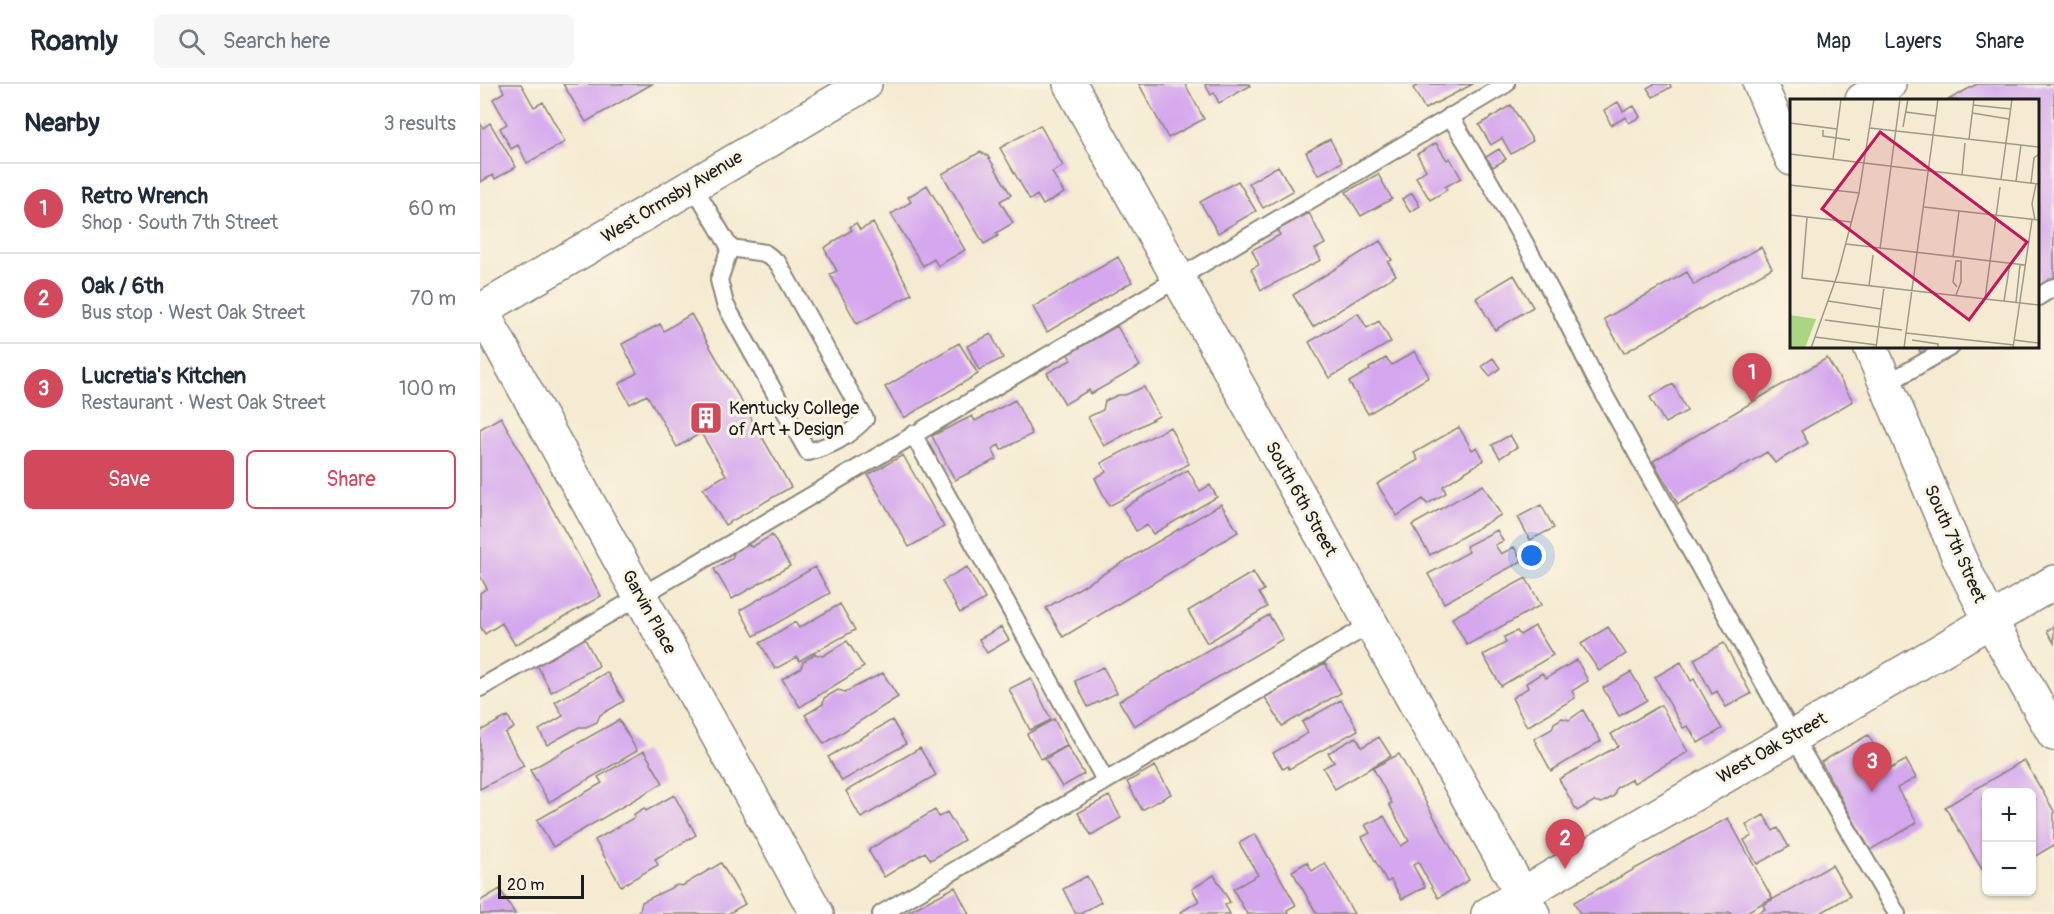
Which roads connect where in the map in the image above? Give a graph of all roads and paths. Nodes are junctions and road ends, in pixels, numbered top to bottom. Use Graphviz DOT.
graph roads {
  1 [pos="865,84"];
  2 [pos="1070,84"];
  3 [pos="1506,84"];
  4 [pos="1760,84"];
  5 [pos="1889,84"];
  6 [pos="1864,99"];
  7 [pos="1450,116"];
  8 [pos="1790,152"];
  9 [pos="693,185"];
  10 [pos="730,248"];
  11 [pos="1178,277"];
  12 [pos="2054,287"];
  13 [pos="2039,296"];
  14 [pos="481,311"];
  15 [pos="1871,348"];
  16 [pos="1949,348"];
  17 [pos="1886,384"];
  18 [pos="913,434"];
  19 [pos="2054,582"];
  20 [pos="640,596"];
  21 [pos="1990,620"];
  22 [pos="1371,624"];
  23 [pos="483,680"];
  24 [pos="2054,734"];
  25 [pos="1792,736"];
  26 [pos="1105,780"];
  27 [pos="1528,904"];
  28 [pos="817,914"];
  29 [pos="881,914"];
  30 [pos="1488,914"];
  31 [pos="1896,914"];
  1 -- 9 [label="street, West Ormsby Avenue"];
  2 -- 11 [label="street, South 6th Street"];
  3 -- 7 [label="lane"];
  4 -- 8 [label="street"];
  5 -- 6 [label="street"];
  7 -- 11 [label="lane"];
  7 -- 25 [label="lane"];
  9 -- 10 [label="lane"];
  9 -- 14 [label="street, West Ormsby Avenue"];
  10 -- 10 [label="lane"];
  11 -- 18 [label="lane"];
  11 -- 22 [label="street, South 6th Street"];
  12 -- 13 [label="lane"];
  14 -- 20 [label="street, Garvin Place"];
  15 -- 17 [label="street, South 7th Street"];
  16 -- 17 [label="lane"];
  17 -- 21 [label="street, South 7th Street"];
  18 -- 20 [label="lane"];
  18 -- 26 [label="lane"];
  19 -- 21 [label="street, West Oak Street"];
  20 -- 23 [label="lane"];
  20 -- 28 [label="street, Garvin Place"];
  21 -- 24 [label="street, South 7th Street"];
  21 -- 25 [label="street, West Oak Street"];
  22 -- 26 [label="lane"];
  22 -- 27 [label="street, South 6th Street"];
  25 -- 27 [label="street, West Oak Street"];
  25 -- 31 [label="lane"];
  26 -- 29 [label="lane"];
  27 -- 30 [label="street, West Oak Street"];
}
